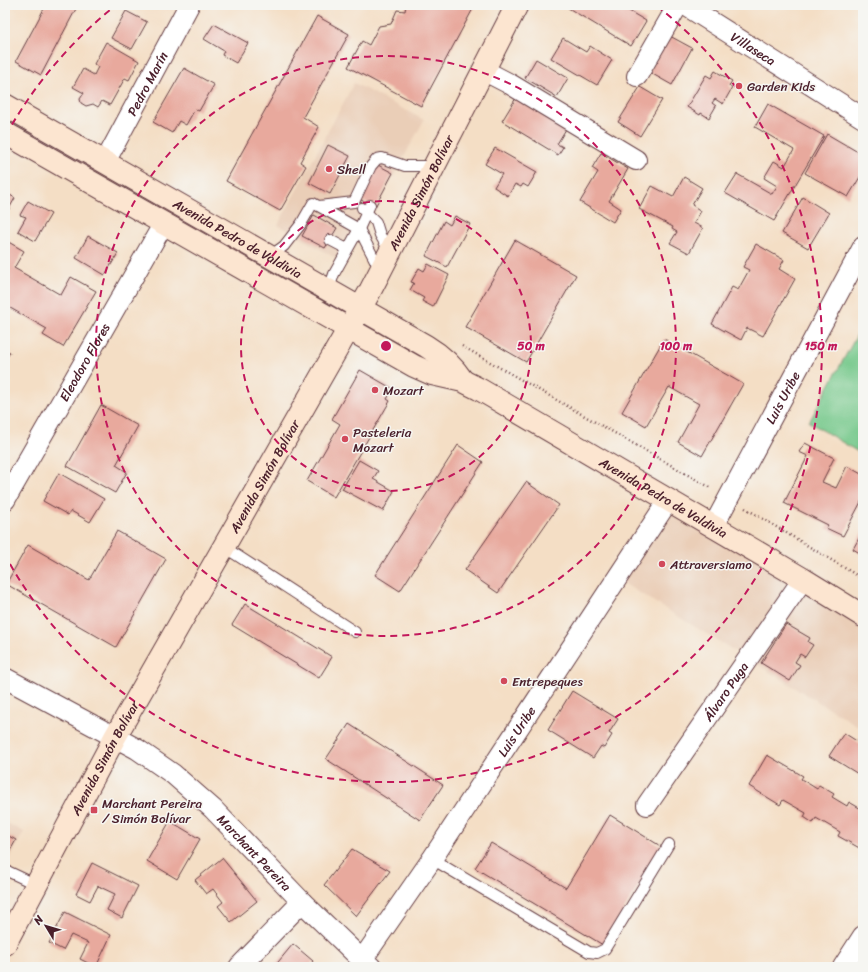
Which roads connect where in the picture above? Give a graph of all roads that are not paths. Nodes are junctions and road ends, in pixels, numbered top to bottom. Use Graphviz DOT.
graph roads {
  1 [pos="189,5"];
  2 [pos="517,5"];
  3 [pos="678,5"];
  4 [pos="685,5"];
  5 [pos="483,70"];
  6 [pos="637,76"];
  7 [pos="5,105"];
  8 [pos="863,118"];
  9 [pos="5,133"];
  10 [pos="636,160"];
  11 [pos="105,162"];
  12 [pos="434,166"];
  13 [pos="354,202"];
  14 [pos="319,206"];
  15 [pos="368,208"];
  16 [pos="164,223"];
  17 [pos="360,229"];
  18 [pos="330,240"];
  19 [pos="863,247"];
  20 [pos="347,249"];
  21 [pos="270,256"];
  22 [pos="385,261"];
  23 [pos="329,289"];
  24 [pos="360,307"];
  25 [pos="348,328"];
  26 [pos="464,381"];
  27 [pos="5,500"];
  28 [pos="668,501"];
  29 [pos="713,527"];
  30 [pos="224,547"];
  31 [pos="803,579"];
  32 [pos="863,616"];
  33 [pos="355,632"];
  34 [pos="5,678"];
  35 [pos="115,737"];
  36 [pos="647,805"];
  37 [pos="669,844"];
  38 [pos="432,859"];
  39 [pos="5,870"];
  40 [pos="37,885"];
  41 [pos="302,902"];
  42 [pos="863,936"];
  43 [pos="5,944"];
  44 [pos="366,964"];
  45 [pos="239,967"];
  46 [pos="843,967"];
  1 -- 11 [label="street, Pedro Marín"];
  2 -- 5 [label="main road, Avenida Simón Bolívar"];
  3 -- 6 [label="street"];
  4 -- 8 [label="street, Villaseca"];
  5 -- 10 [label="street"];
  5 -- 12 [label="main road, Avenida Simón Bolívar"];
  7 -- 11 [label="main road, Avenida Pedro de Valdivia"];
  9 -- 16 [label="main road, Avenida Pedro de Valdivia"];
  11 -- 21 [label="main road, Avenida Pedro de Valdivia"];
  12 -- 13 [label="lane"];
  12 -- 22 [label="main road, Avenida Simón Bolívar"];
  13 -- 14 [label="lane"];
  13 -- 15 [label="lane"];
  14 -- 17 [label="lane"];
  14 -- 21 [label="lane"];
  15 -- 17 [label="lane"];
  15 -- 22 [label="lane"];
  16 -- 25 [label="main road, Avenida Pedro de Valdivia"];
  16 -- 27 [label="street, Eleodoro Flores"];
  17 -- 20 [label="lane"];
  17 -- 22 [label="lane"];
  18 -- 20 [label="lane"];
  19 -- 29 [label="street, Luis Uribe"];
  20 -- 23 [label="lane"];
  21 -- 23 [label="main road, Avenida Pedro de Valdivia"];
  22 -- 24 [label="main road, Avenida Simón Bolívar"];
  23 -- 24 [label="main road, Avenida Pedro de Valdivia"];
  24 -- 25 [label="main road, Avenida Simón Bolívar"];
  24 -- 26 [label="main road, Avenida Pedro de Valdivia"];
  25 -- 26 [label="main road, Avenida Pedro de Valdivia"];
  25 -- 30 [label="main road, Avenida Simón Bolívar"];
  26 -- 28 [label="main road, Avenida Pedro de Valdivia"];
  28 -- 29 [label="main road, Avenida Pedro de Valdivia"];
  28 -- 38 [label="street, Luis Uribe"];
  29 -- 31 [label="main road, Avenida Pedro de Valdivia"];
  30 -- 33 [label="lane"];
  30 -- 35 [label="main road, Avenida Simón Bolívar"];
  31 -- 32 [label="main road, Avenida Pedro de Valdivia"];
  31 -- 36 [label="street, Álvaro Puga"];
  34 -- 35 [label="street, Marchant Pereira"];
  35 -- 40 [label="main road, Avenida Simón Bolívar"];
  35 -- 41 [label="street, Marchant Pereira"];
  37 -- 38 [label="lane"];
  38 -- 44 [label="street, Luis Uribe"];
  39 -- 40 [label="lane"];
  40 -- 43 [label="main road, Avenida Simón Bolívar"];
  41 -- 44 [label="street, Marchant Pereira"];
  41 -- 45 [label="street"];
  42 -- 46 [label="street"];
}
